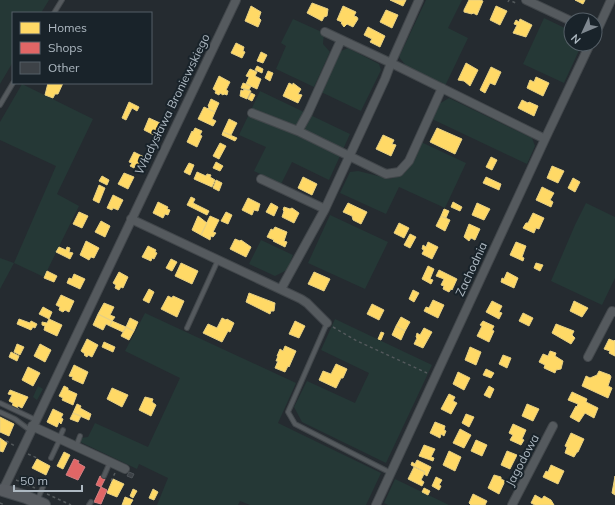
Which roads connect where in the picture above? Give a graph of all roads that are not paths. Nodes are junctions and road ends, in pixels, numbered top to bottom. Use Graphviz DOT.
graph roads {
  1 [pos="62,0"];
  2 [pos="236,0"];
  3 [pos="418,0"];
  4 [pos="526,0"];
  5 [pos="611,0"];
  6 [pos="55,12"];
  7 [pos="563,17"];
  8 [pos="603,17"];
  9 [pos="325,32"];
  10 [pos="341,40"];
  11 [pos="586,52"];
  12 [pos="391,63"];
  13 [pos="12,84"];
  14 [pos="442,88"];
  15 [pos="0,105"];
  16 [pos="252,113"];
  17 [pos="298,131"];
  18 [pos="545,138"];
  19 [pos="348,156"];
  20 [pos="261,179"];
  21 [pos="325,209"];
  22 [pos="131,219"];
  23 [pos="218,260"];
  24 [pos="281,289"];
  25 [pos="615,312"];
  26 [pos="326,323"];
  27 [pos="187,328"];
  28 [pos="588,356"];
  29 [pos="0,403"];
  30 [pos="0,412"];
  31 [pos="33,426"];
  32 [pos="553,426"];
  33 [pos="63,430"];
  34 [pos="80,436"];
  35 [pos="59,439"];
  36 [pos="76,447"];
  37 [pos="51,458"];
  38 [pos="110,462"];
  39 [pos="125,469"];
  40 [pos="391,473"];
  41 [pos="104,476"];
  42 [pos="45,482"];
  43 [pos="1,490"];
  44 [pos="35,504"];
  45 [pos="376,505"];
  46 [pos="512,505"];
  1 -- 6 [label="lane"];
  2 -- 22 [label="street, Władysława Broniewskiego"];
  3 -- 12 [label="street"];
  4 -- 7 [label="street"];
  5 -- 8 [label="street"];
  9 -- 10 [label="street"];
  10 -- 12 [label="street"];
  10 -- 17 [label="street"];
  11 -- 18 [label="street, Zachodnia"];
  12 -- 14 [label="street"];
  12 -- 19 [label="street"];
  13 -- 15 [label="lane"];
  14 -- 18 [label="street"];
  14 -- 19 [label="street"];
  16 -- 17 [label="street"];
  17 -- 19 [label="street"];
  18 -- 40 [label="street, Zachodnia"];
  19 -- 21 [label="street"];
  20 -- 21 [label="street"];
  21 -- 24 [label="street"];
  22 -- 23 [label="street"];
  22 -- 31 [label="street, Władysława Broniewskiego"];
  23 -- 24 [label="street"];
  23 -- 27 [label="lane"];
  24 -- 26 [label="street"];
  25 -- 28 [label="street"];
  26 -- 40 [label="lane"];
  29 -- 31 [label="lane"];
  30 -- 31 [label="lane"];
  31 -- 35 [label="street"];
  31 -- 43 [label="street, Władysława Broniewskiego"];
  32 -- 46 [label="street, Jagodowa"];
  33 -- 35 [label="lane"];
  34 -- 36 [label="lane"];
  35 -- 36 [label="street"];
  35 -- 37 [label="lane"];
  36 -- 38 [label="street"];
  38 -- 39 [label="street"];
  38 -- 41 [label="lane"];
  40 -- 45 [label="street, Zachodnia"];
  42 -- 44 [label="lane"];
  43 -- 44 [label="main road"];
}
